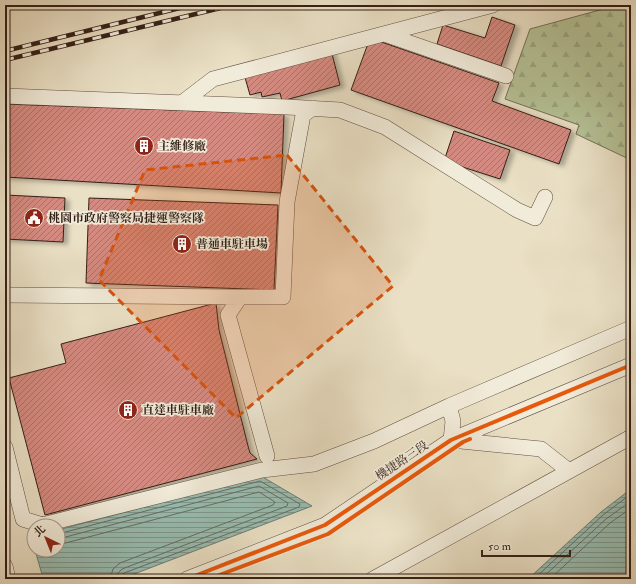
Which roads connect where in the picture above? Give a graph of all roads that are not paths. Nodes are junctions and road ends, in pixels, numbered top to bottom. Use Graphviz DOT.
graph roads {
  1 [pos="493,5"];
  2 [pos="384,34"];
  3 [pos="506,76"];
  4 [pos="5,96"];
  5 [pos="183,102"];
  6 [pos="313,108"];
  7 [pos="544,197"];
  8 [pos="5,295"];
  9 [pos="216,296"];
  10 [pos="240,297"];
  11 [pos="228,315"];
  12 [pos="631,328"];
  13 [pos="631,365"];
  14 [pos="449,406"];
  15 [pos="631,437"];
  16 [pos="451,440"];
  17 [pos="5,447"];
  18 [pos="266,456"];
  19 [pos="569,471"];
  20 [pos="5,566"];
  21 [pos="8,579"];
  22 [pos="187,579"];
  23 [pos="373,579"];
  1 -- 2 [label="street"];
  2 -- 3 [label="street"];
  2 -- 5 [label="street"];
  4 -- 5 [label="street"];
  5 -- 6 [label="street"];
  6 -- 7 [label="street"];
  6 -- 10 [label="street"];
  8 -- 9 [label="street"];
  9 -- 10 [label="street"];
  9 -- 11 [label="street"];
  10 -- 11 [label="street"];
  11 -- 18 [label="street"];
  12 -- 14 [label="street"];
  13 -- 16 [label="street, 機捷路三段"];
  14 -- 16 [label="street"];
  14 -- 17 [label="street"];
  15 -- 19 [label="street"];
  16 -- 19 [label="street"];
  16 -- 22 [label="street, 機捷路三段"];
  19 -- 23 [label="street"];
  20 -- 21 [label="street"];
}
